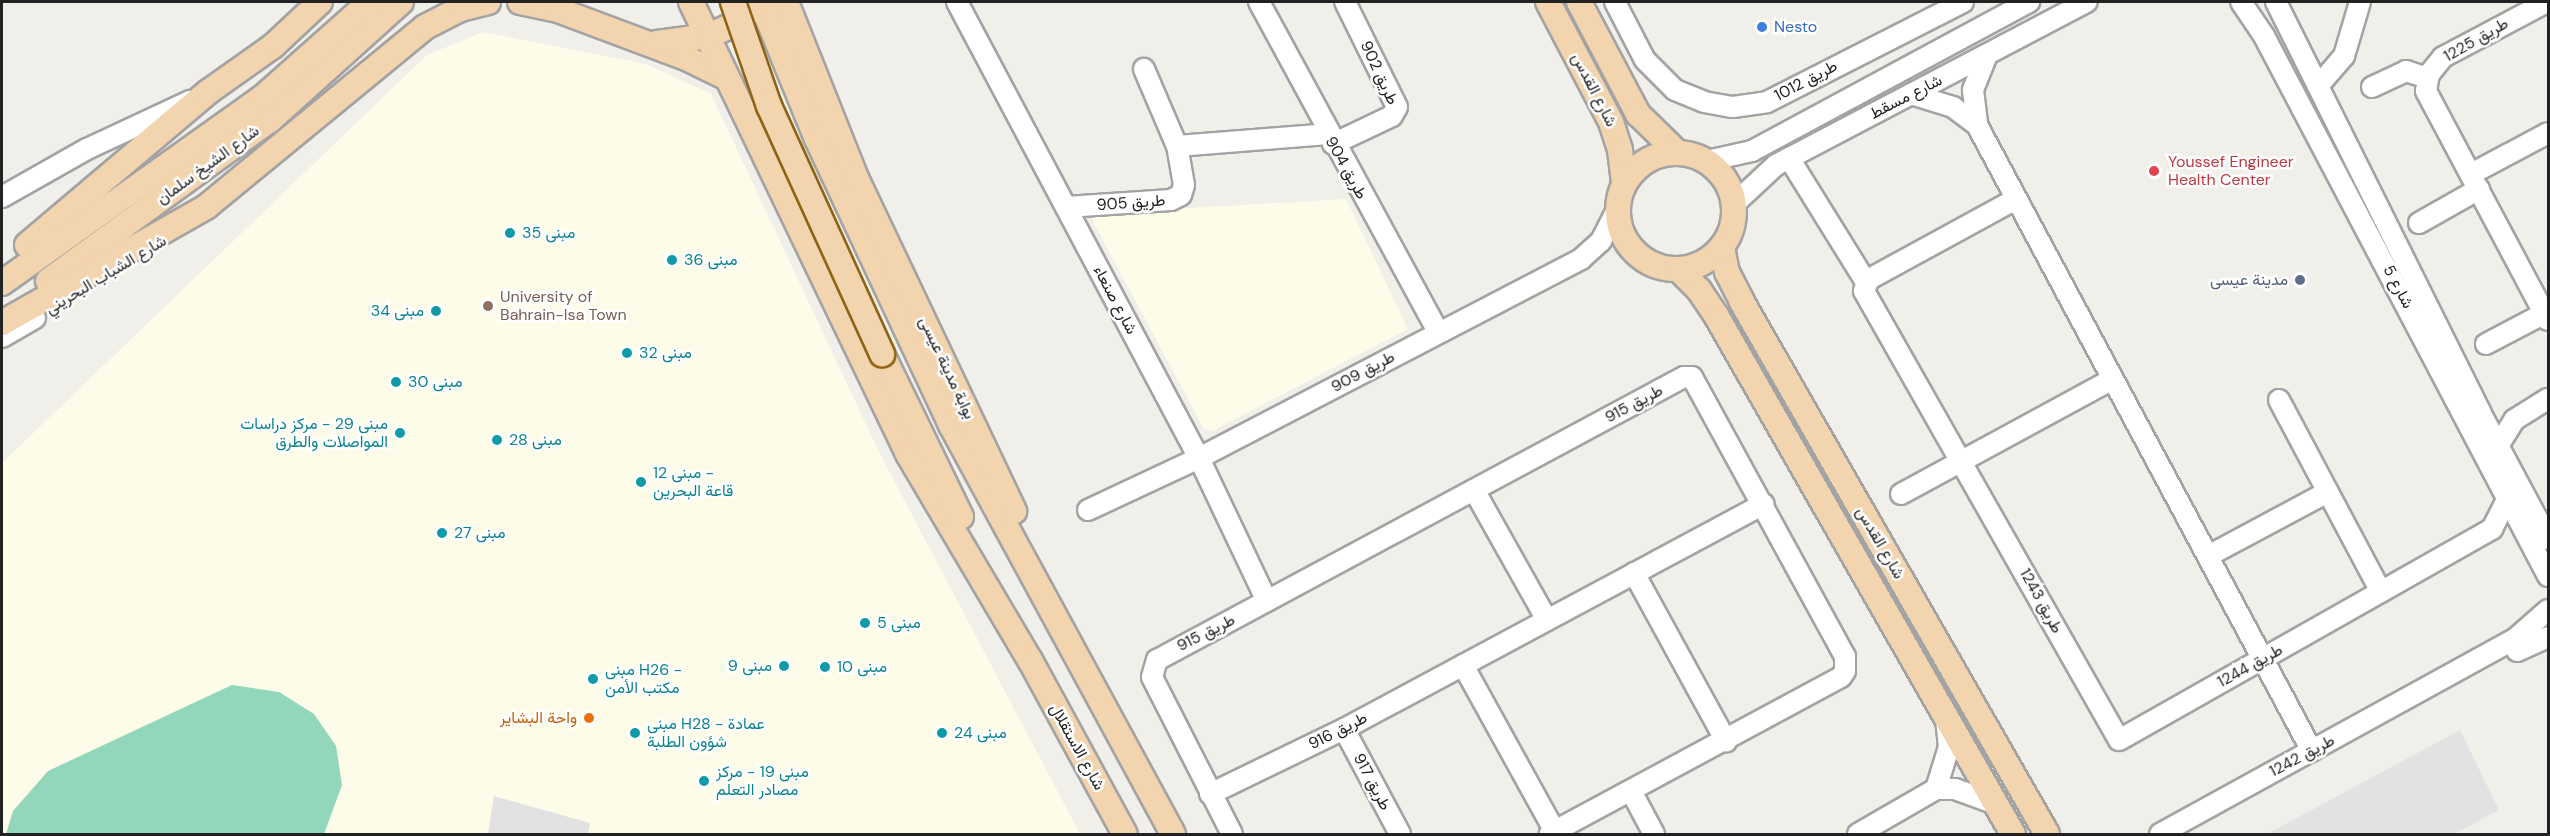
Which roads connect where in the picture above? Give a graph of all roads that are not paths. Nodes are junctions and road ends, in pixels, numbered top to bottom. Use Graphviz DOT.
graph roads {
  1 [pos="320,2"];
  2 [pos="370,2"];
  3 [pos="401,2"];
  4 [pos="488,2"];
  5 [pos="520,2"];
  6 [pos="691,2"];
  7 [pos="733,2"];
  8 [pos="761,2"];
  9 [pos="786,2"];
  10 [pos="957,2"];
  11 [pos="1259,2"];
  12 [pos="1345,2"];
  13 [pos="1548,2"];
  14 [pos="1579,2"];
  15 [pos="1615,2"];
  16 [pos="1963,2"];
  17 [pos="2029,2"];
  18 [pos="2087,2"];
  19 [pos="2241,2"];
  20 [pos="2276,2"];
  21 [pos="2360,2"];
  22 [pos="2547,2"];
  23 [pos="708,36"];
  24 [pos="2264,36"];
  25 [pos="2350,38"];
  26 [pos="639,43"];
  27 [pos="1988,55"];
  28 [pos="2305,58"];
  29 [pos="1144,69"];
  30 [pos="727,78"];
  31 [pos="2427,78"];
  32 [pos="2318,86"];
  33 [pos="2372,87"];
  34 [pos="208,92"];
  35 [pos="1911,94"];
  36 [pos="1977,125"];
  37 [pos="2548,133"];
  38 [pos="1330,139"];
  39 [pos="1177,146"];
  40 [pos="1677,152"];
  41 [pos="1789,158"];
  42 [pos="1707,161"];
  43 [pos="2475,182"];
  44 [pos="1624,184"];
  45 [pos="2,197"];
  46 [pos="2016,199"];
  47 [pos="1734,204"];
  48 [pos="206,207"];
  49 [pos="1066,207"];
  50 [pos="1617,209"];
  51 [pos="2419,223"];
  52 [pos="1722,247"];
  53 [pos="2,264"];
  54 [pos="1678,269"];
  55 [pos="1866,282"];
  56 [pos="2,283"];
  57 [pos="2,313"];
  58 [pos="2547,316"];
  59 [pos="2,323"];
  60 [pos="1438,332"];
  61 [pos="2,338"];
  62 [pos="2486,345"];
  63 [pos="2113,379"];
  64 [pos="2548,399"];
  65 [pos="2279,400"];
  66 [pos="2481,412"];
  67 [pos="2521,413"];
  68 [pos="2498,446"];
  69 [pos="1199,458"];
  70 [pos="1962,462"];
  71 [pos="1474,490"];
  72 [pos="2328,492"];
  73 [pos="1901,494"];
  74 [pos="2507,499"];
  75 [pos="1764,504"];
  76 [pos="1088,510"];
  77 [pos="2492,529"];
  78 [pos="2526,533"];
  79 [pos="2548,539"];
  80 [pos="2208,556"];
  81 [pos="1634,573"];
  82 [pos="2548,576"];
  83 [pos="2381,592"];
  84 [pos="1267,602"];
  85 [pos="2548,610"];
  86 [pos="1547,620"];
  87 [pos="2548,637"];
  88 [pos="2263,659"];
  89 [pos="1030,660"];
  90 [pos="1463,665"];
  91 [pos="2445,679"];
  92 [pos="1945,718"];
  93 [pos="1344,729"];
  94 [pos="1115,732"];
  95 [pos="2119,740"];
  96 [pos="1725,741"];
  97 [pos="2312,751"];
  98 [pos="1935,789"];
  99 [pos="1631,791"];
  100 [pos="1210,794"];
  101 [pos="1996,804"];
  102 [pos="1553,833"];
  103 [pos="1125,834"];
  104 [pos="1173,834"];
  105 [pos="1232,834"];
  106 [pos="1400,834"];
  107 [pos="1654,834"];
  108 [pos="1858,834"];
  109 [pos="2013,834"];
  110 [pos="2047,834"];
  111 [pos="2160,834"];
  1 -- 34 [label="main road"];
  2 -- 56 [label="main road, شارع الشيخ سلمان"];
  3 -- 57 [label="main road, شارع الشيخ سلمان"];
  4 -- 48 [label="main road"];
  5 -- 26 [label="main road"];
  6 -- 23 [label="main road"];
  7 -- 89 [label="main road, bridge"];
  8 -- 23 [label="main road"];
  8 -- 94 [label="main road"];
  9 -- 94 [label="main road, بوابة مدينة عيسى"];
  10 -- 49 [label="street, شارع صنعاء"];
  11 -- 38 [label="street, طريق 904"];
  12 -- 38 [label="street, طريق 902"];
  13 -- 44 [label="main road, شارع القدس"];
  14 -- 40 [label="main road, شارع القدس"];
  15 -- 16 [label="street, طريق 1012"];
  17 -- 42 [label="street, شارع مسقط"];
  18 -- 27 [label="street, شارع مسقط"];
  19 -- 24 [label="street, شارع 5"];
  20 -- 28 [label="street, شارع 5"];
  21 -- 25 [label="street"];
  22 -- 31 [label="street, طريق 1225"];
  23 -- 26 [label="main road"];
  23 -- 30 [label="main road"];
  24 -- 32 [label="street"];
  24 -- 74 [label="street, شارع 5"];
  25 -- 28 [label="street"];
  25 -- 32 [label="street"];
  26 -- 30 [label="main road"];
  27 -- 35 [label="street, شارع مسقط"];
  27 -- 36 [label="street"];
  28 -- 32 [label="street, شارع 5"];
  29 -- 39 [label="street, طريق 905"];
  30 -- 89 [label="main road"];
  31 -- 33 [label="street"];
  31 -- 43 [label="street"];
  32 -- 66 [label="street, شارع 5"];
  34 -- 45 [label="street"];
  34 -- 53 [label="main road"];
  35 -- 36 [label="street"];
  35 -- 41 [label="street, شارع مسقط"];
  36 -- 46 [label="street"];
  37 -- 43 [label="street"];
  38 -- 39 [label="street"];
  38 -- 60 [label="street, طريق 904"];
  39 -- 49 [label="street, طريق 905"];
  40 -- 42 [label="main road"];
  40 -- 44 [label="main road"];
  41 -- 47 [label="street, شارع مسقط"];
  41 -- 55 [label="street, طريق 1243"];
  42 -- 47 [label="main road"];
  43 -- 51 [label="street"];
  43 -- 58 [label="street"];
  44 -- 50 [label="main road"];
  46 -- 55 [label="street"];
  46 -- 63 [label="street"];
  47 -- 52 [label="main road"];
  48 -- 59 [label="main road"];
  48 -- 61 [label="street, شارع الشباب البحريني"];
  49 -- 69 [label="street, شارع صنعاء"];
  50 -- 54 [label="main road"];
  50 -- 60 [label="street, طريق 909"];
  52 -- 54 [label="main road"];
  52 -- 110 [label="main road, شارع القدس"];
  54 -- 92 [label="main road, شارع القدس"];
  55 -- 70 [label="street, طريق 1243"];
  58 -- 62 [label="street"];
  60 -- 69 [label="street, طريق 909"];
  63 -- 70 [label="street"];
  63 -- 80 [label="street"];
  64 -- 67 [label="street"];
  65 -- 72 [label="street"];
  66 -- 67 [label="street"];
  66 -- 68 [label="street, شارع 5"];
  67 -- 68 [label="street"];
  68 -- 79 [label="street, شارع 5"];
  69 -- 76 [label="street, طريق 909"];
  69 -- 84 [label="street, شارع صنعاء"];
  70 -- 73 [label="street"];
  70 -- 95 [label="street, طريق 1243"];
  71 -- 75 [label="street, طريق 915"];
  71 -- 84 [label="street, طريق 915"];
  71 -- 86 [label="street"];
  72 -- 80 [label="street"];
  72 -- 83 [label="street"];
  74 -- 77 [label="street"];
  74 -- 78 [label="street, شارع 5"];
  75 -- 81 [label="street, طريق 916"];
  75 -- 96 [label="street, طريق 915"];
  77 -- 78 [label="street"];
  77 -- 83 [label="street, طريق 1244"];
  78 -- 82 [label="street, شارع 5"];
  80 -- 88 [label="street"];
  81 -- 86 [label="street, طريق 916"];
  81 -- 96 [label="street"];
  83 -- 88 [label="street, طريق 1244"];
  84 -- 100 [label="street, طريق 915"];
  85 -- 91 [label="street, طريق 1242"];
  86 -- 90 [label="street, طريق 916"];
  87 -- 91 [label="street, طريق 1242"];
  88 -- 95 [label="street, طريق 1244"];
  88 -- 97 [label="street"];
  89 -- 103 [label="main road, شارع الاستقلال"];
  90 -- 93 [label="street, طريق 916"];
  90 -- 102 [label="street"];
  91 -- 97 [label="street, طريق 1242"];
  92 -- 98 [label="street"];
  92 -- 101 [label="main road, شارع القدس"];
  93 -- 100 [label="street, طريق 916"];
  93 -- 106 [label="street, طريق 917"];
  94 -- 104 [label="main road"];
  96 -- 99 [label="street, طريق 915"];
  97 -- 111 [label="street, طريق 1242"];
  98 -- 101 [label="street"];
  98 -- 108 [label="street"];
  99 -- 102 [label="street, طريق 915"];
  99 -- 107 [label="street"];
  100 -- 105 [label="street, طريق 915"];
  101 -- 109 [label="main road, شارع القدس"];
}
